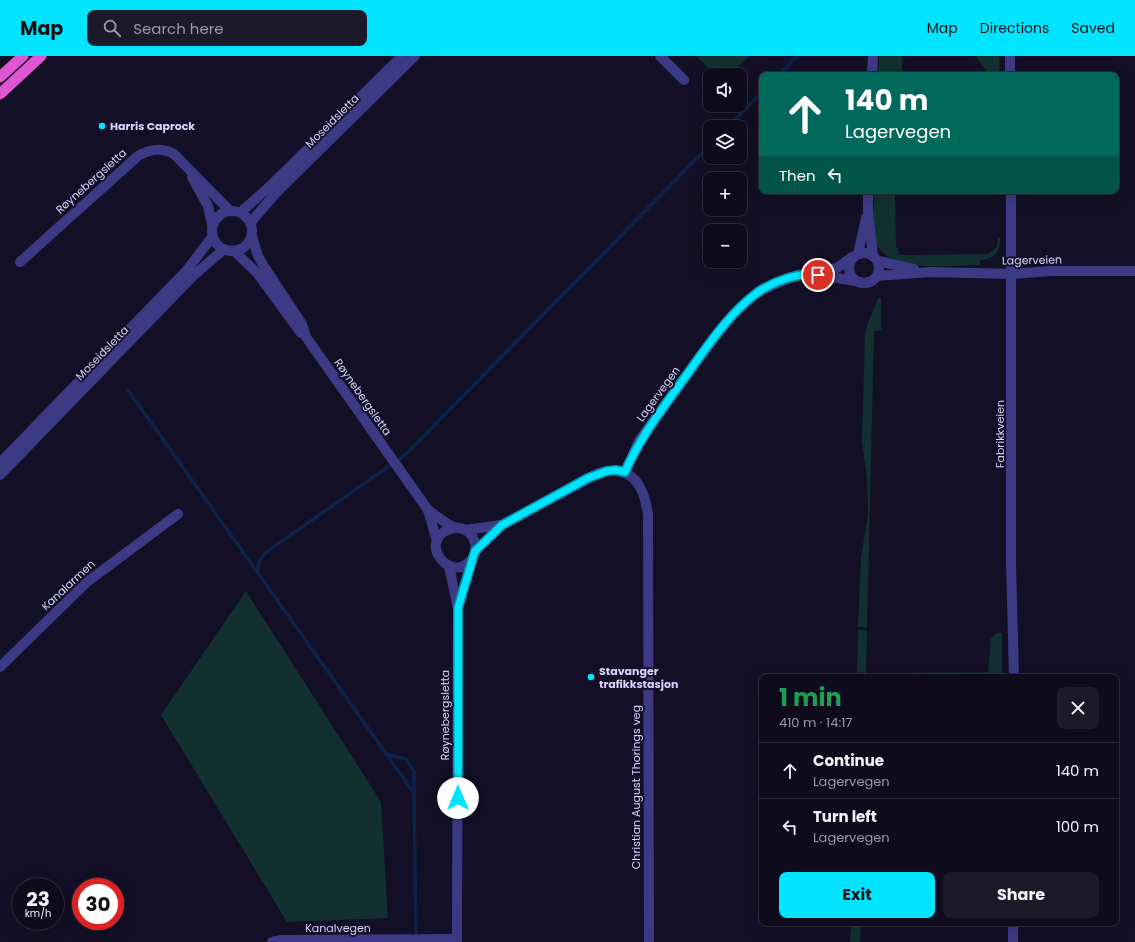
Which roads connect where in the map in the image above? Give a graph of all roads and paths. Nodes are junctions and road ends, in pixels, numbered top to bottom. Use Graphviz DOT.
graph roads {
  1 [pos="23,56"];
  2 [pos="41,56"];
  3 [pos="402,56"];
  4 [pos="415,56"];
  5 [pos="660,56"];
  6 [pos="873,56"];
  7 [pos="1010,56"];
  8 [pos="872,72"];
  9 [pos="1010,72"];
  10 [pos="0,77"];
  11 [pos="684,80"];
  12 [pos="0,94"];
  13 [pos="187,166"];
  14 [pos="868,194"];
  15 [pos="1011,194"];
  16 [pos="229,210"];
  17 [pos="868,211"];
  18 [pos="240,212"];
  19 [pos="251,222"];
  20 [pos="212,225"];
  21 [pos="252,236"];
  22 [pos="212,237"];
  23 [pos="223,250"];
  24 [pos="234,251"];
  25 [pos="855,256"];
  26 [pos="875,258"];
  27 [pos="20,262"];
  28 [pos="1135,271"];
  29 [pos="930,272"];
  30 [pos="807,273"];
  31 [pos="1011,274"];
  32 [pos="877,276"];
  33 [pos="855,281"];
  34 [pos="306,336"];
  35 [pos="0,462"];
  36 [pos="625,472"];
  37 [pos="0,475"];
  38 [pos="428,510"];
  39 [pos="178,514"];
  40 [pos="502,525"];
  41 [pos="454,528"];
  42 [pos="465,530"];
  43 [pos="437,541"];
  44 [pos="474,555"];
  45 [pos="449,566"];
  46 [pos="458,608"];
  47 [pos="0,667"];
  48 [pos="1014,674"];
  49 [pos="1013,926"];
  50 [pos="457,940"];
  51 [pos="272,942"];
  52 [pos="649,942"];
  53 [pos="1013,942"];
  1 -- 10 [label="highway"];
  2 -- 12 [label="highway"];
  3 -- 18 [label="street, Moseidsletta"];
  4 -- 19 [label="street, Moseidsletta"];
  5 -- 11 [label="street"];
  6 -- 8 [label="street"];
  7 -- 9 [label="street"];
  13 -- 16 [label="street, Røynebergsletta"];
  13 -- 20 [label="street, Røynebergsletta"];
  13 -- 27 [label="street, Røynebergsletta"];
  14 -- 17 [label="street"];
  15 -- 31 [label="street, Fabrikkveien"];
  16 -- 18 [label="street"];
  16 -- 20 [label="street"];
  17 -- 25 [label="street"];
  17 -- 26 [label="street"];
  18 -- 19 [label="street"];
  19 -- 21 [label="street"];
  20 -- 22 [label="street"];
  21 -- 24 [label="street"];
  21 -- 34 [label="street, Røynebergsletta"];
  22 -- 23 [label="street"];
  22 -- 35 [label="street, Moseidsletta"];
  23 -- 24 [label="street"];
  23 -- 37 [label="street, Moseidsletta"];
  24 -- 34 [label="street, Røynebergsletta"];
  25 -- 26 [label="street"];
  25 -- 30 [label="street, Lagervegen"];
  25 -- 33 [label="street"];
  26 -- 29 [label="street, Lagerveien"];
  26 -- 32 [label="street"];
  28 -- 31 [label="street, Lagerveien"];
  29 -- 31 [label="street, Lagerveien"];
  29 -- 32 [label="street, Lagerveien"];
  30 -- 33 [label="street, Lagervegen"];
  30 -- 36 [label="street, Lagervegen"];
  31 -- 48 [label="street, Fabrikkveien"];
  32 -- 33 [label="street"];
  34 -- 38 [label="street, Røynebergsletta"];
  36 -- 40 [label="street"];
  36 -- 52 [label="street, Christian August Thorings veg"];
  38 -- 41 [label="street, Røynebergsletta"];
  38 -- 43 [label="street, Røynebergsletta"];
  39 -- 47 [label="street, Kanalarmen"];
  40 -- 42 [label="street"];
  40 -- 44 [label="street"];
  41 -- 42 [label="street"];
  41 -- 43 [label="street"];
  42 -- 44 [label="street"];
  43 -- 45 [label="street"];
  44 -- 45 [label="street"];
  44 -- 46 [label="street, Røynebergsletta"];
  45 -- 46 [label="street, Røynebergsletta"];
  46 -- 50 [label="street, Røynebergsletta"];
  49 -- 53 [label="street"];
  50 -- 51 [label="street, Kanalvegen"];
}
